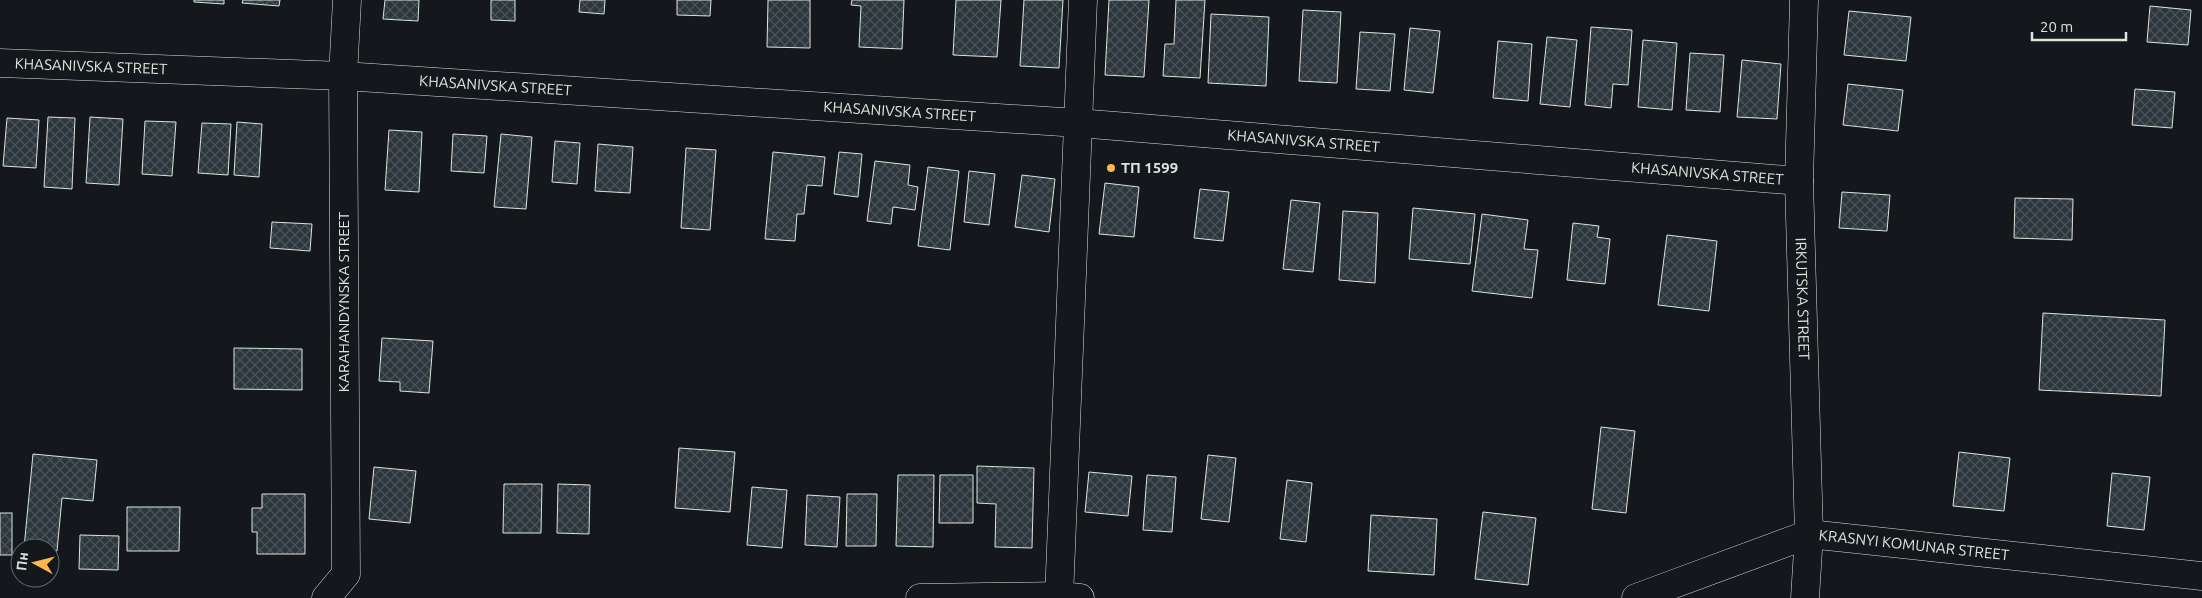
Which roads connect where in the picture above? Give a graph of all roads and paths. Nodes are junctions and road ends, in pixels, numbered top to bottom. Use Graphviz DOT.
graph roads {
  1 [pos="347,0"];
  2 [pos="1083,0"];
  3 [pos="1804,0"];
  4 [pos="0,63"];
  5 [pos="343,76"];
  6 [pos="1078,123"];
  7 [pos="1799,181"];
  8 [pos="1809,534"];
  9 [pos="2202,576"];
  10 [pos="1066,597"];
  11 [pos="326,598"];
  12 [pos="920,598"];
  13 [pos="1636,598"];
  14 [pos="1805,598"];
  1 -- 5 [label="street, KARAHANDYNSKA STREET"];
  2 -- 6 [label="street"];
  3 -- 7 [label="street, IRKUTSKA STREET"];
  4 -- 5 [label="street, KHASANIVSKA STREET"];
  5 -- 6 [label="street, KHASANIVSKA STREET"];
  5 -- 11 [label="street, KARAHANDYNSKA STREET"];
  6 -- 7 [label="street, KHASANIVSKA STREET"];
  6 -- 10 [label="street"];
  7 -- 8 [label="street, IRKUTSKA STREET"];
  8 -- 9 [label="street, KRASNYI KOMUNAR STREET"];
  8 -- 13 [label="street, KRASNYI KOMUNAR STREET"];
  8 -- 14 [label="street, IRKUTSKA STREET"];
  10 -- 12 [label="street"];
}
